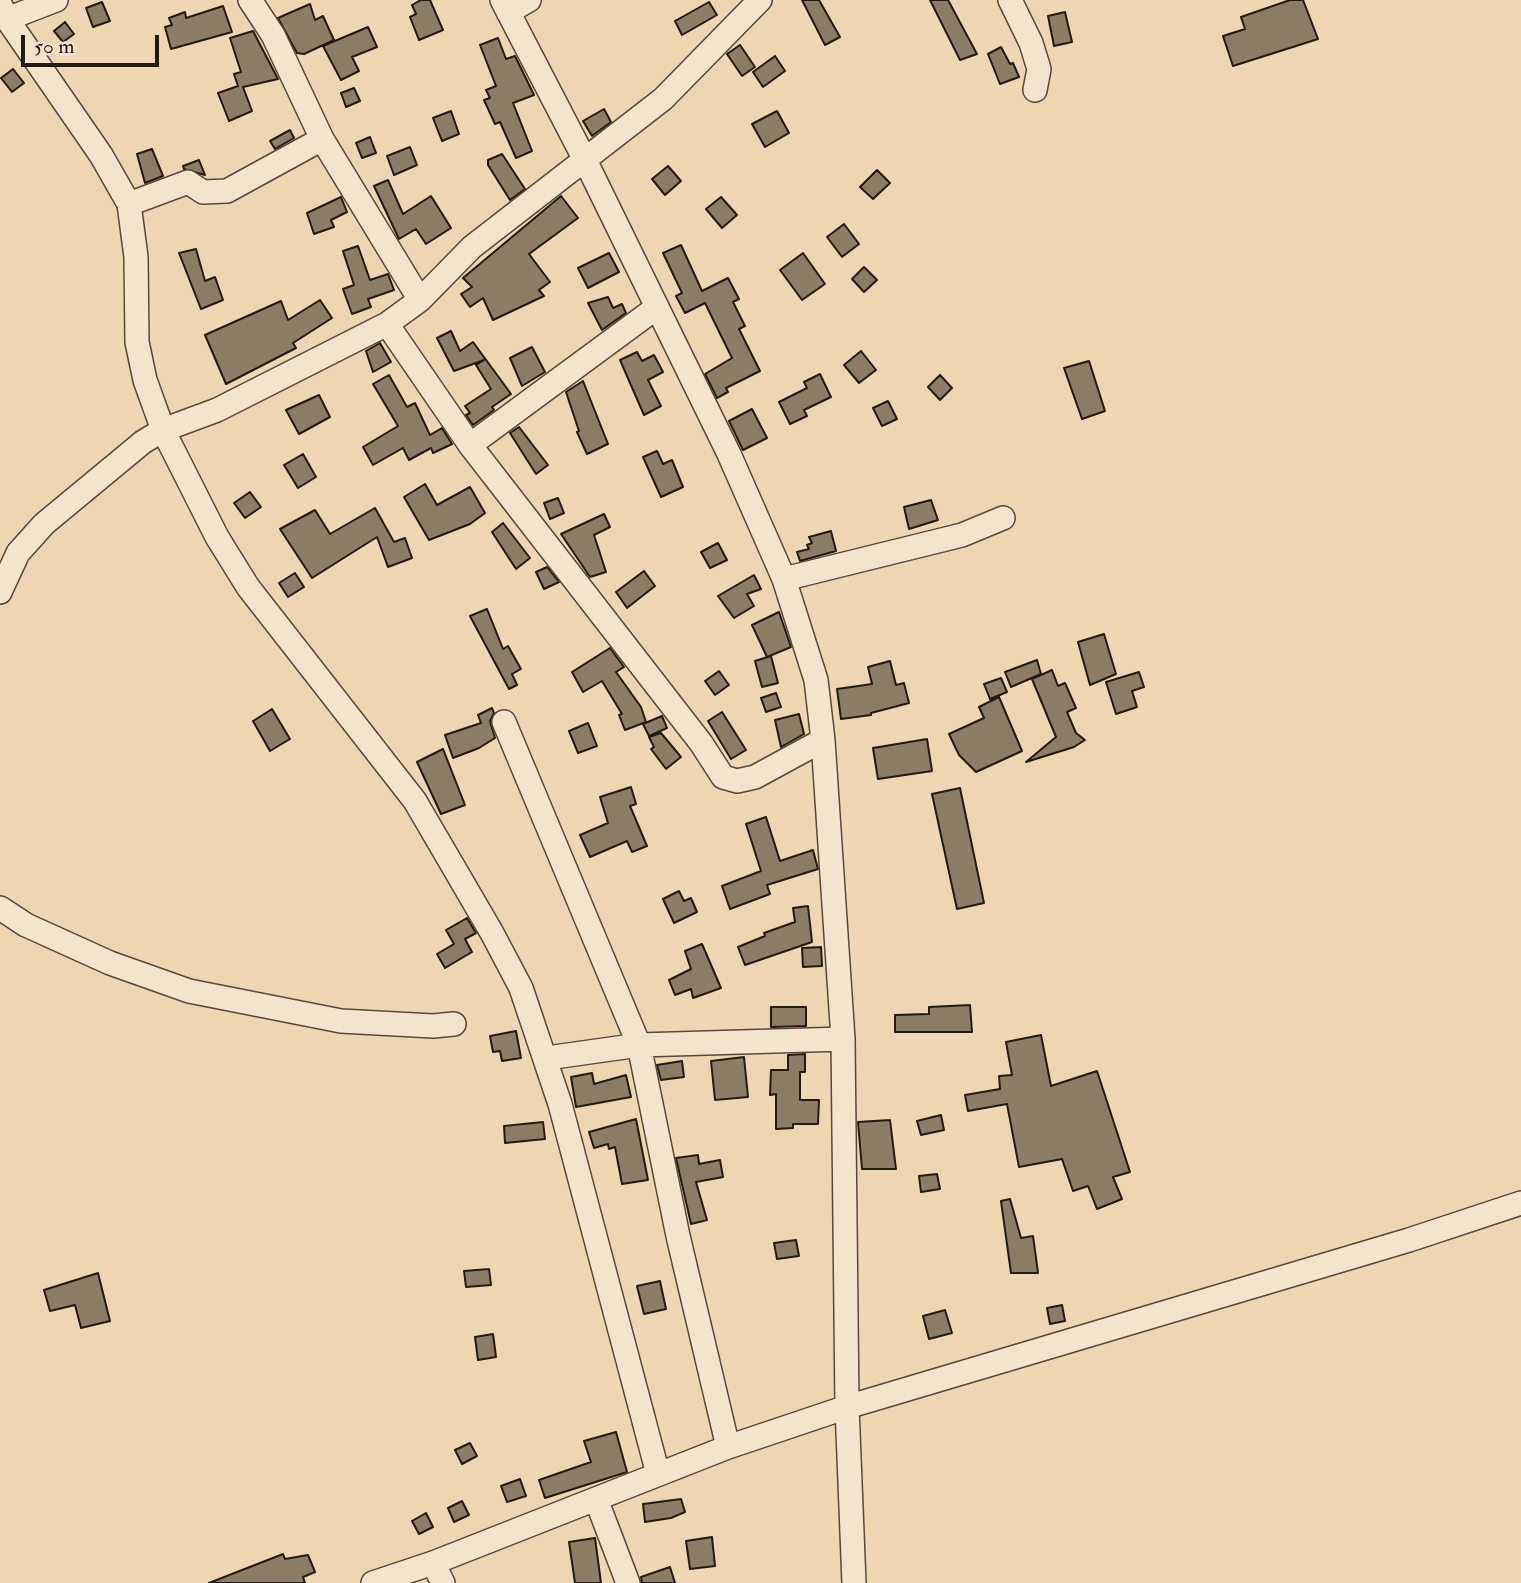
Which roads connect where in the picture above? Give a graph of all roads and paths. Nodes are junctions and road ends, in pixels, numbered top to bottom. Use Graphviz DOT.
graph roads {
  1 [pos="56,0"];
  2 [pos="250,0"];
  3 [pos="529,0"];
  4 [pos="760,0"];
  5 [pos="1010,0"];
  6 [pos="505,6"];
  7 [pos="3,11"];
  8 [pos="1035,90"];
  9 [pos="322,139"];
  10 [pos="585,160"];
  11 [pos="130,204"];
  12 [pos="420,300"];
  13 [pos="656,308"];
  14 [pos="387,324"];
  15 [pos="163,430"];
  16 [pos="470,445"];
  17 [pos="1003,518"];
  18 [pos="785,579"];
  19 [pos="0,592"];
  20 [pos="504,722"];
  21 [pos="823,740"];
  22 [pos="0,908"];
  23 [pos="454,1024"];
  24 [pos="843,1039"];
  25 [pos="639,1045"];
  26 [pos="547,1058"];
  27 [pos="1521,1203"];
  28 [pos="847,1406"];
  29 [pos="728,1447"];
  30 [pos="658,1474"];
  31 [pos="596,1499"];
  32 [pos="438,1573"];
  33 [pos="373,1583"];
  34 [pos="628,1583"];
  35 [pos="854,1583"];
  1 -- 7 [label="street"];
  2 -- 9 [label="street"];
  3 -- 6 [label="street"];
  4 -- 10 [label="street"];
  5 -- 8 [label="street"];
  6 -- 10 [label="street"];
  7 -- 11 [label="street"];
  9 -- 11 [label="street"];
  9 -- 12 [label="street"];
  10 -- 12 [label="street"];
  10 -- 13 [label="street"];
  11 -- 15 [label="street"];
  12 -- 14 [label="street"];
  13 -- 16 [label="street"];
  13 -- 18 [label="street"];
  14 -- 15 [label="street"];
  14 -- 16 [label="street"];
  15 -- 19 [label="street"];
  15 -- 26 [label="street"];
  16 -- 21 [label="street"];
  17 -- 18 [label="street"];
  18 -- 21 [label="street"];
  20 -- 25 [label="street"];
  21 -- 24 [label="street"];
  22 -- 23 [label="street"];
  24 -- 25 [label="street"];
  24 -- 28 [label="street"];
  25 -- 26 [label="street"];
  25 -- 29 [label="street"];
  26 -- 30 [label="street"];
  27 -- 28 [label="street"];
  28 -- 29 [label="street"];
  28 -- 35 [label="street"];
  29 -- 30 [label="street"];
  30 -- 31 [label="street"];
  31 -- 32 [label="street"];
  31 -- 34 [label="street"];
  32 -- 33 [label="street"];
}
